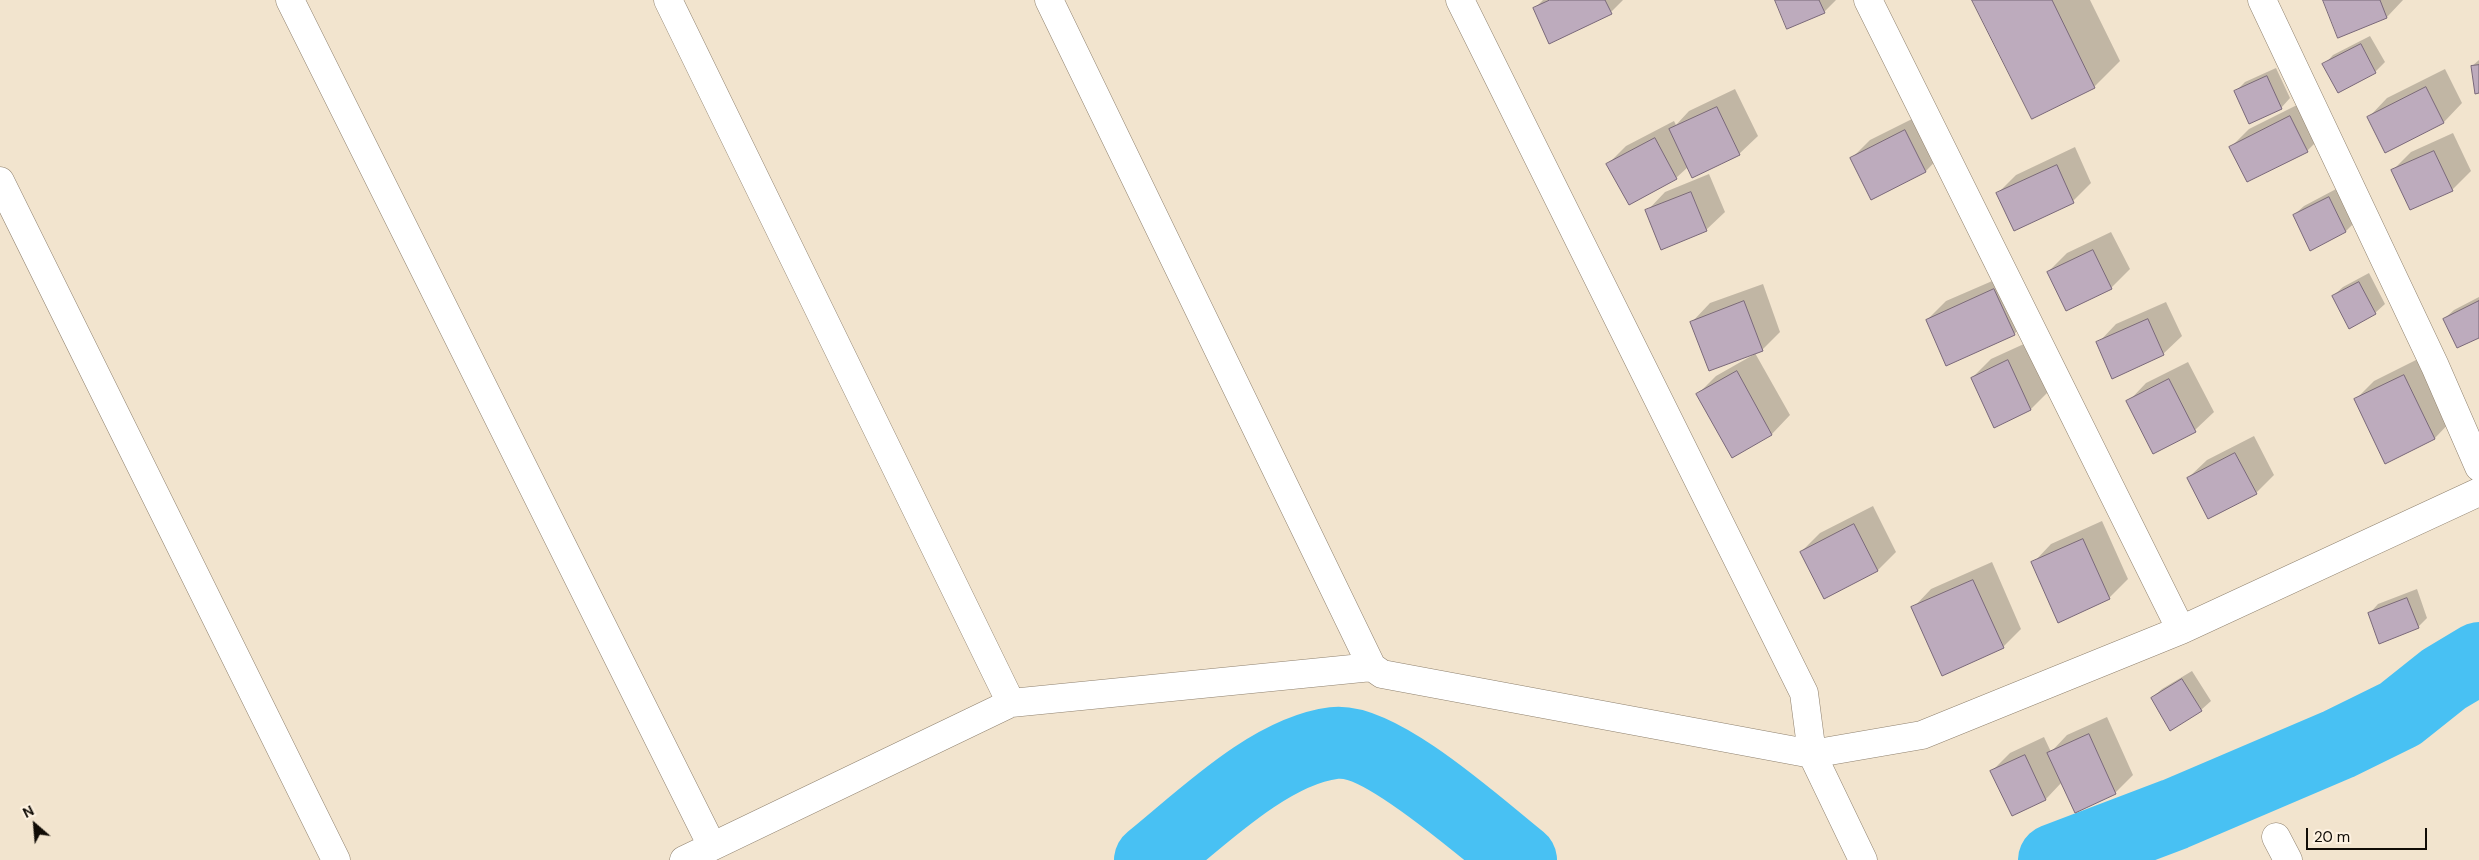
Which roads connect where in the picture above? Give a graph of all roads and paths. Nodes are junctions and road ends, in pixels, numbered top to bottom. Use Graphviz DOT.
graph roads {
  1 [pos="290,0"];
  2 [pos="668,0"];
  3 [pos="1049,0"];
  4 [pos="1460,0"];
  5 [pos="1868,0"];
  6 [pos="2262,0"];
  7 [pos="0,181"];
  8 [pos="2479,467"];
  9 [pos="2479,492"];
  10 [pos="2181,630"];
  11 [pos="1372,667"];
  12 [pos="1011,703"];
  13 [pos="1812,754"];
  14 [pos="712,846"];
  15 [pos="336,860"];
  16 [pos="684,860"];
  17 [pos="1863,860"];
  1 -- 14 [label="street"];
  2 -- 12 [label="street"];
  3 -- 11 [label="street"];
  4 -- 13 [label="street"];
  5 -- 10 [label="street"];
  6 -- 8 [label="street"];
  7 -- 15 [label="street"];
  9 -- 10 [label="street"];
  10 -- 13 [label="street"];
  11 -- 12 [label="street"];
  11 -- 13 [label="street"];
  12 -- 14 [label="street"];
  13 -- 17 [label="street"];
  14 -- 16 [label="street"];
}
